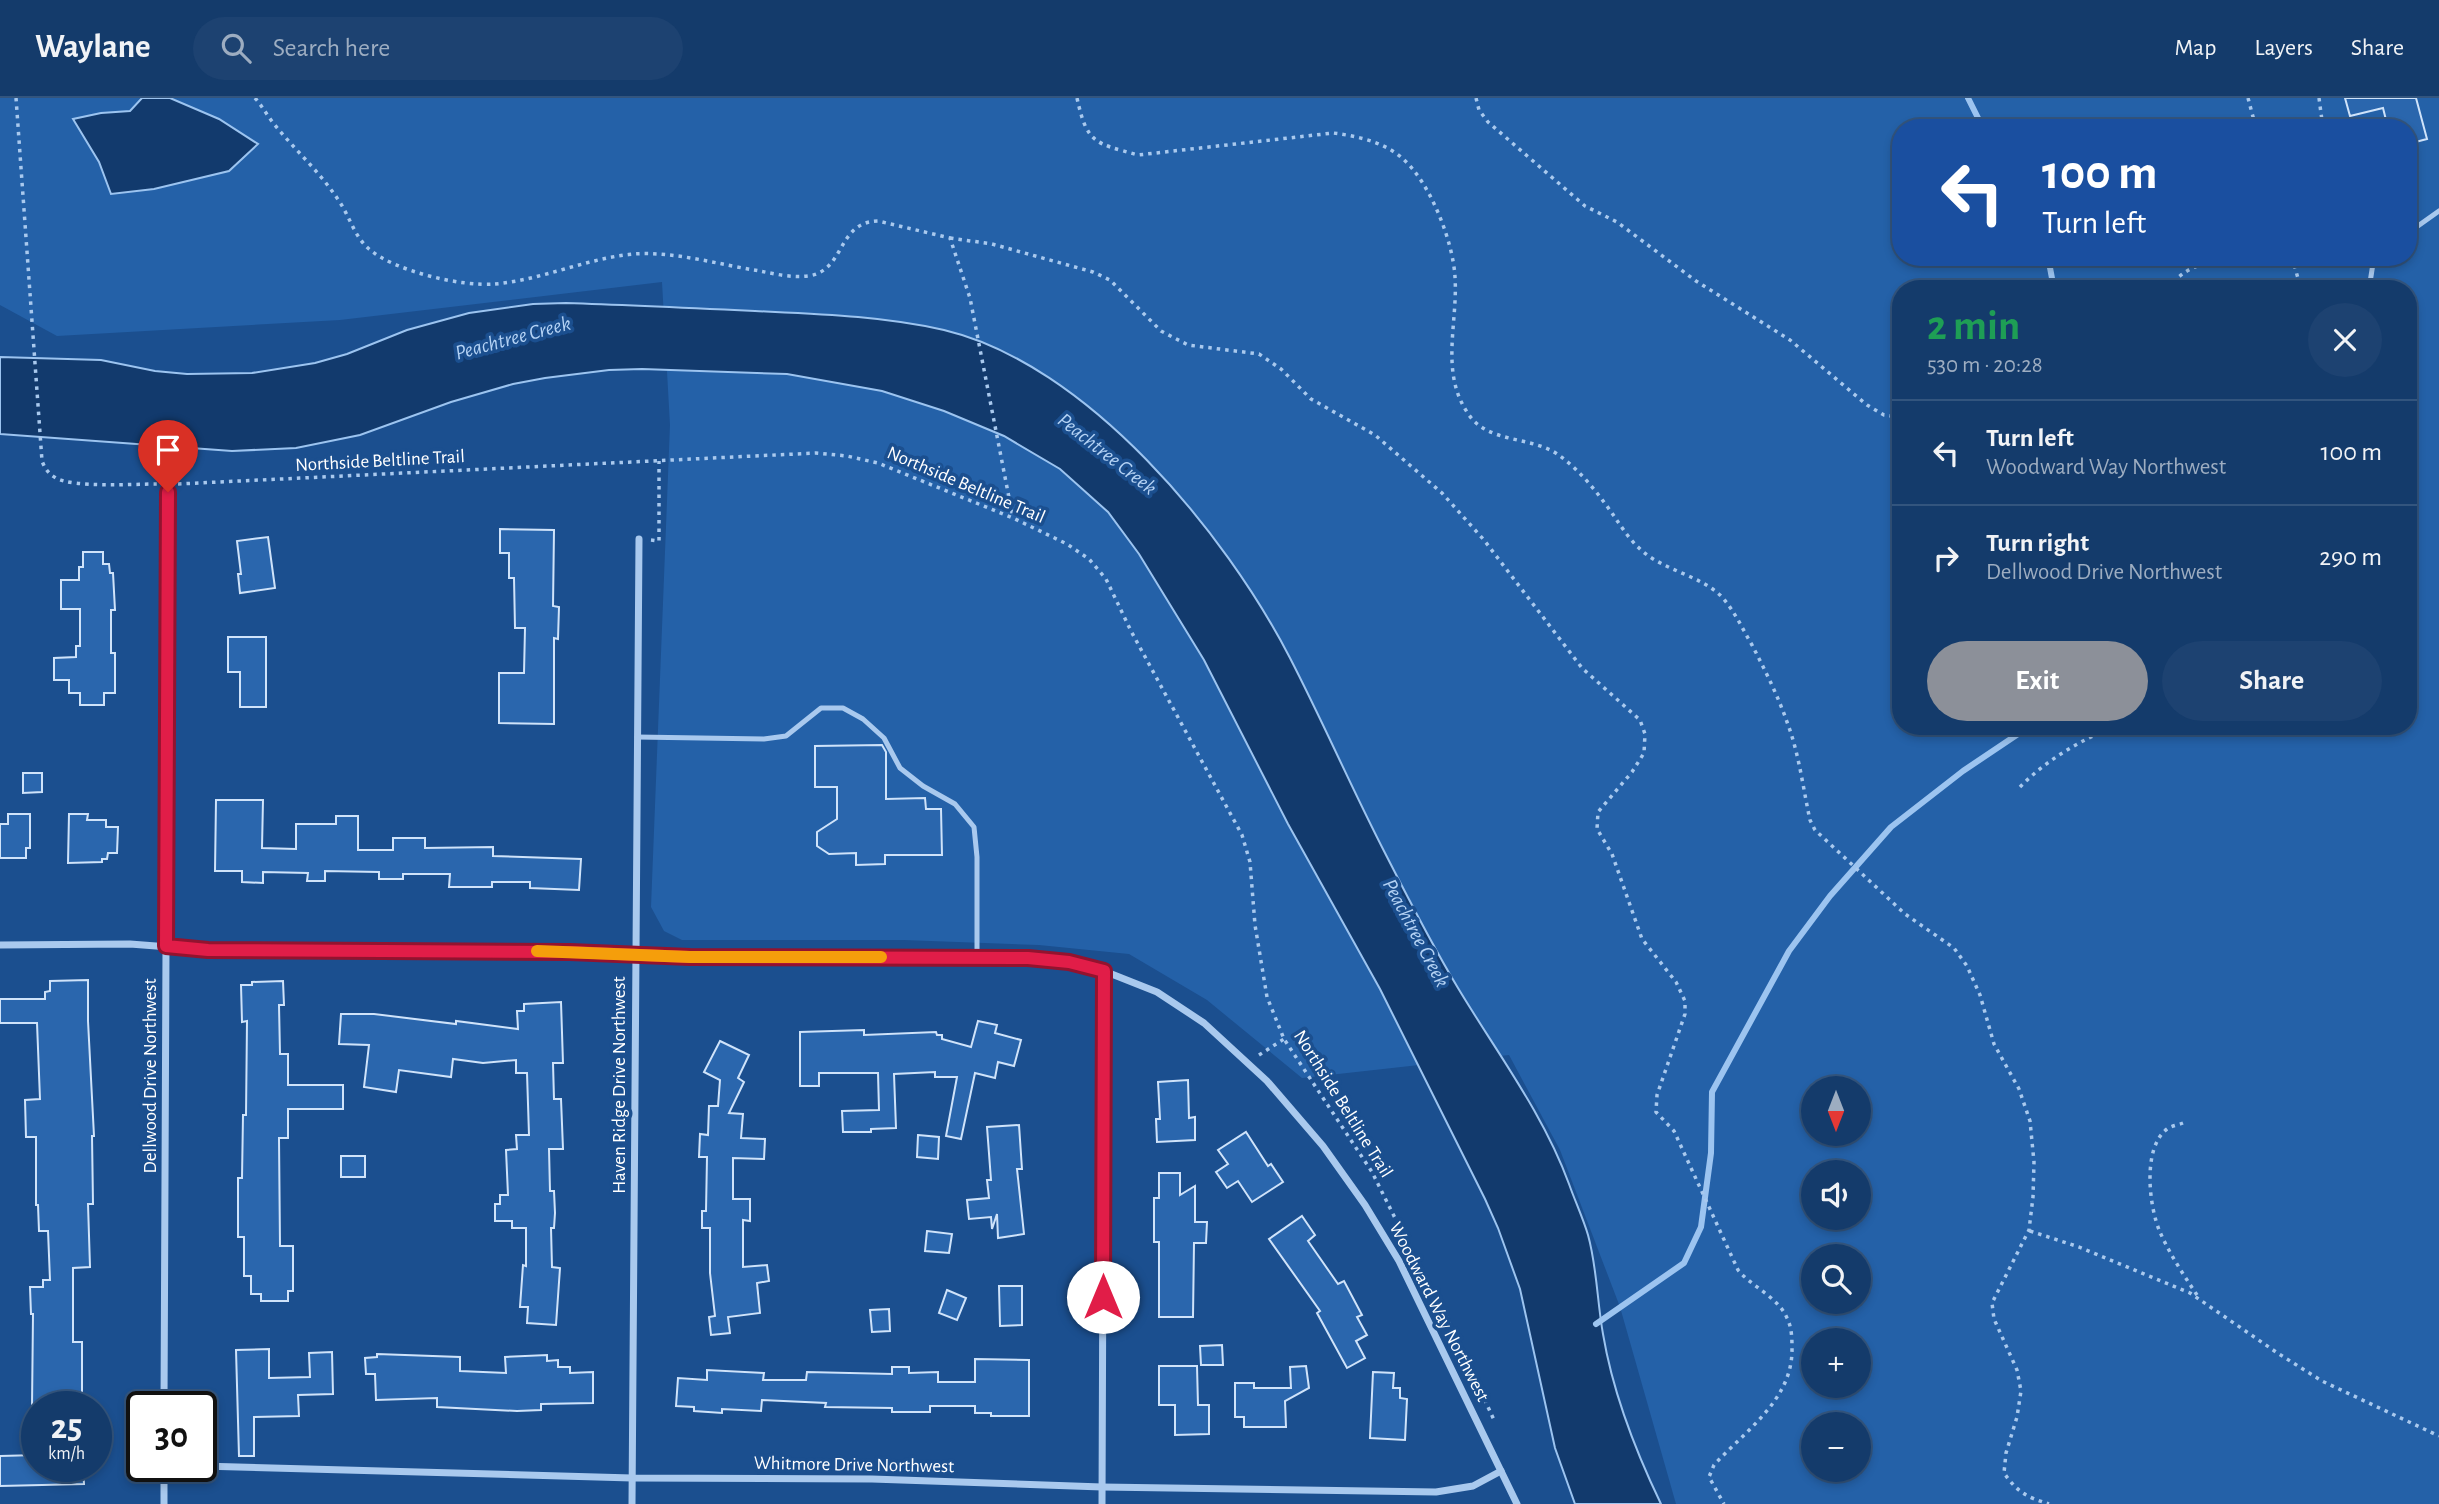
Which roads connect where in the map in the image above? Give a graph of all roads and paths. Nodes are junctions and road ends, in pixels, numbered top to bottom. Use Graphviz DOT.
graph roads {
  1 [pos="16,98"];
  2 [pos="255,98"];
  3 [pos="1076,98"];
  4 [pos="1476,98"];
  5 [pos="2248,98"];
  6 [pos="2319,98"];
  7 [pos="2254,119"];
  8 [pos="2322,119"];
  9 [pos="2439,211"];
  10 [pos="2417,227"];
  11 [pos="950,238"];
  12 [pos="2195,266"];
  13 [pos="2175,280"];
  14 [pos="1892,416"];
  15 [pos="659,461"];
  16 [pos="168,492"];
  17 [pos="1013,518"];
  18 [pos="639,539"];
  19 [pos="2097,735"];
  20 [pos="637,737"];
  21 [pos="2020,787"];
  22 [pos="0,945"];
  23 [pos="166,946"];
  24 [pos="635,954"];
  25 [pos="976,958"];
  26 [pos="1104,971"];
  27 [pos="1284,1039"];
  28 [pos="1247,1063"];
  29 [pos="2183,1123"];
  30 [pos="2029,1230"];
  31 [pos="1408,1245"];
  32 [pos="1420,1268"];
  33 [pos="2200,1299"];
  34 [pos="164,1391"];
  35 [pos="1496,1423"];
  36 [pos="2439,1435"];
  37 [pos="217,1466"];
  38 [pos="1502,1471"];
  39 [pos="632,1478"];
  40 [pos="164,1482"];
  41 [pos="1102,1487"];
  42 [pos="164,1504"];
  43 [pos="632,1504"];
  44 [pos="1101,1504"];
  45 [pos="1517,1504"];
  46 [pos="1724,1504"];
  47 [pos="2049,1504"];
  1 -- 15 [label="path, Northside Beltline Trail"];
  2 -- 11 [label="path"];
  3 -- 30 [label="path"];
  4 -- 14 [label="path"];
  5 -- 7 [label="path"];
  6 -- 8 [label="path"];
  9 -- 10 [label="lane"];
  11 -- 17 [label="path"];
  11 -- 46 [label="path"];
  12 -- 13 [label="path"];
  15 -- 17 [label="path, Northside Beltline Trail"];
  15 -- 18 [label="path"];
  16 -- 23 [label="street, Dellwood Drive Northwest"];
  17 -- 27 [label="path, Northside Beltline Trail"];
  18 -- 20 [label="street, Haven Ridge Drive Northwest"];
  19 -- 21 [label="path"];
  20 -- 24 [label="street, Haven Ridge Drive Northwest"];
  20 -- 25 [label="lane"];
  22 -- 23 [label="street, Woodward Way Northwest"];
  23 -- 24 [label="street, Woodward Way Northwest"];
  23 -- 34 [label="street, Dellwood Drive Northwest"];
  24 -- 25 [label="street, Woodward Way Northwest"];
  24 -- 39 [label="street, Haven Ridge Drive Northwest"];
  25 -- 26 [label="street, Woodward Way Northwest"];
  26 -- 28 [label="street, Woodward Way Northwest"];
  26 -- 41 [label="street"];
  27 -- 28 [label="path"];
  27 -- 31 [label="path, Northside Beltline Trail"];
  28 -- 38 [label="street, Woodward Way Northwest"];
  29 -- 33 [label="path"];
  30 -- 33 [label="path"];
  30 -- 47 [label="path"];
  32 -- 35 [label="path"];
  33 -- 36 [label="path"];
  37 -- 39 [label="street, Whitmore Drive Northwest"];
  38 -- 41 [label="street, Whitmore Drive Northwest"];
  38 -- 45 [label="street, Woodward Way Northwest"];
  39 -- 41 [label="street, Whitmore Drive Northwest"];
  39 -- 43 [label="street, Haven Ridge Drive Northwest"];
  40 -- 42 [label="street"];
  41 -- 44 [label="street"];
}
